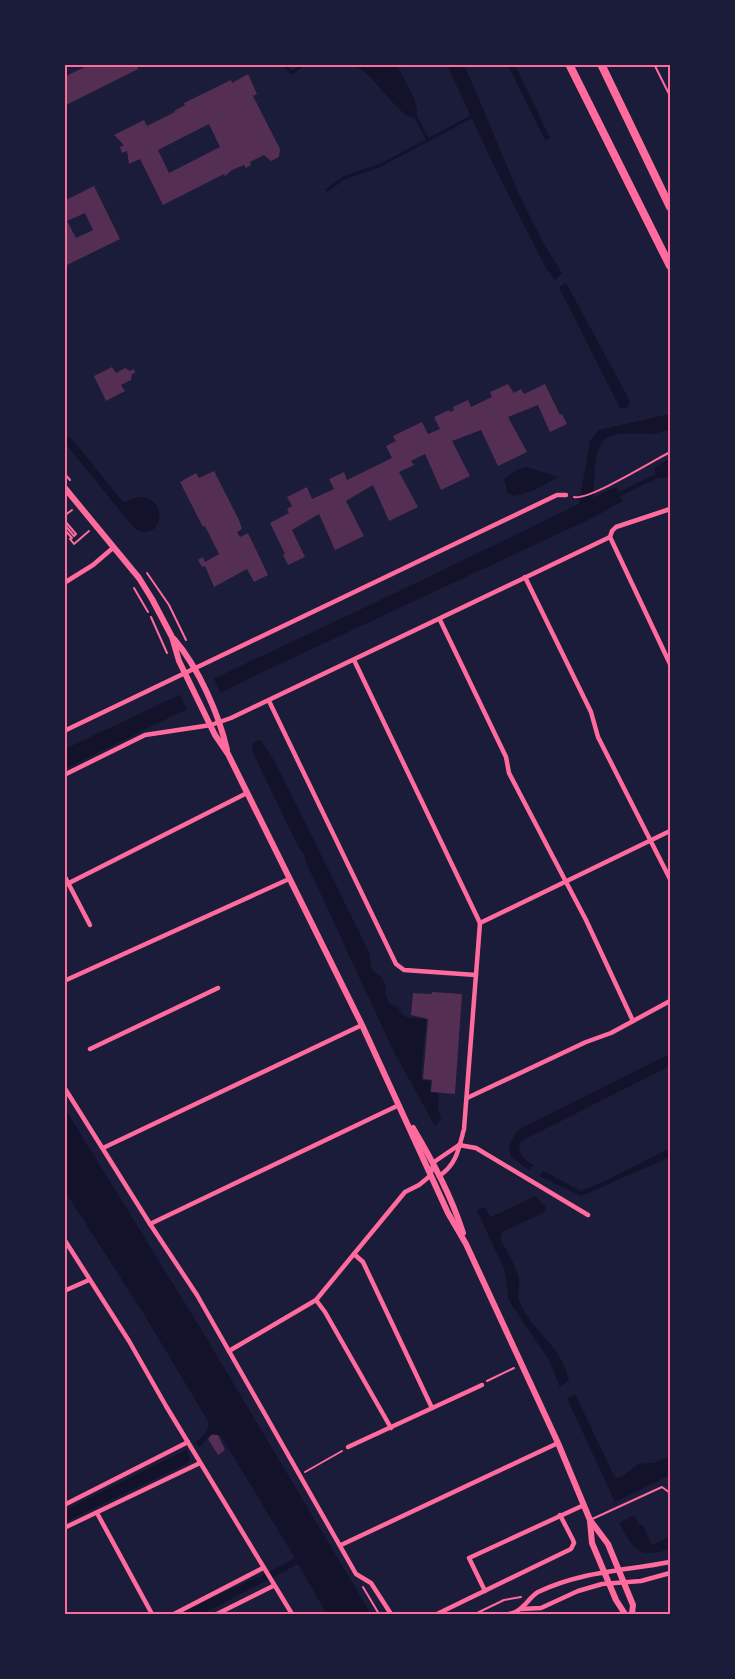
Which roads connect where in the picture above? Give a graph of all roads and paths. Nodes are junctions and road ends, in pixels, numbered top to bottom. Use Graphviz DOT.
graph roads {
  1 [pos="569,64"];
  2 [pos="601,64"];
  3 [pos="654,64"];
  4 [pos="670,96"];
  5 [pos="670,207"];
  6 [pos="670,266"];
  7 [pos="670,452"];
  8 [pos="64,488"];
  9 [pos="566,495"];
  10 [pos="578,499"];
  11 [pos="670,509"];
  12 [pos="78,517"];
  13 [pos="64,518"];
  14 [pos="64,524"];
  15 [pos="83,524"];
  16 [pos="64,529"];
  17 [pos="89,531"];
  18 [pos="610,537"];
  19 [pos="95,538"];
  20 [pos="114,547"];
  21 [pos="525,578"];
  22 [pos="131,582"];
  23 [pos="64,583"];
  24 [pos="440,620"];
  25 [pos="172,637"];
  26 [pos="168,654"];
  27 [pos="354,660"];
  28 [pos="670,664"];
  29 [pos="195,669"];
  30 [pos="186,674"];
  31 [pos="268,701"];
  32 [pos="220,722"];
  33 [pos="211,725"];
  34 [pos="64,731"];
  35 [pos="228,754"];
  36 [pos="64,775"];
  37 [pos="247,793"];
  38 [pos="670,831"];
  39 [pos="650,840"];
  40 [pos="64,875"];
  41 [pos="289,879"];
  42 [pos="670,879"];
  43 [pos="565,881"];
  44 [pos="69,883"];
  45 [pos="480,923"];
  46 [pos="90,925"];
  47 [pos="476,975"];
  48 [pos="64,981"];
  49 [pos="218,988"];
  50 [pos="670,1001"];
  51 [pos="633,1021"];
  52 [pos="362,1025"];
  53 [pos="90,1049"];
  54 [pos="64,1087"];
  55 [pos="467,1098"];
  56 [pos="399,1105"];
  57 [pos="459,1144"];
  58 [pos="103,1148"];
  59 [pos="434,1162"];
  60 [pos="430,1176"];
  61 [pos="440,1176"];
  62 [pos="588,1215"];
  63 [pos="150,1224"];
  64 [pos="64,1239"];
  65 [pos="466,1244"];
  66 [pos="354,1254"];
  67 [pos="89,1280"];
  68 [pos="64,1291"];
  69 [pos="316,1300"];
  70 [pos="229,1351"];
  71 [pos="521,1365"];
  72 [pos="482,1385"];
  73 [pos="432,1408"];
  74 [pos="391,1428"];
  75 [pos="558,1443"];
  76 [pos="189,1444"];
  77 [pos="348,1447"];
  78 [pos="200,1463"];
  79 [pos="300,1475"];
  80 [pos="670,1493"];
  81 [pos="64,1505"];
  82 [pos="584,1505"];
  83 [pos="98,1512"];
  84 [pos="560,1515"];
  85 [pos="590,1520"];
  86 [pos="64,1528"];
  87 [pos="341,1545"];
  88 [pos="670,1562"];
  89 [pos="619,1569"];
  90 [pos="265,1570"];
  91 [pos="604,1571"];
  92 [pos="670,1573"];
  93 [pos="356,1574"];
  94 [pos="624,1582"];
  95 [pos="609,1583"];
  96 [pos="273,1586"];
  97 [pos="485,1591"];
  98 [pos="535,1593"];
  99 [pos="521,1609"];
  100 [pos="152,1614"];
  101 [pos="174,1614"];
  102 [pos="217,1614"];
  103 [pos="292,1614"];
  104 [pos="379,1614"];
  105 [pos="391,1614"];
  106 [pos="437,1614"];
  107 [pos="475,1614"];
  108 [pos="508,1614"];
  109 [pos="626,1614"];
  110 [pos="632,1614"];
  1 -- 6 [label="highway"];
  2 -- 5 [label="highway"];
  3 -- 4 [label="path"];
  7 -- 10 [label="path"];
  8 -- 20 [label="main road"];
  9 -- 29 [label="street"];
  11 -- 18 [label="street"];
  12 -- 13 [label="path"];
  13 -- 14 [label="path"];
  15 -- 17 [label="path"];
  16 -- 17 [label="path"];
  17 -- 19 [label="path"];
  18 -- 21 [label="street"];
  18 -- 28 [label="street"];
  20 -- 23 [label="street"];
  20 -- 25 [label="main road"];
  21 -- 24 [label="street"];
  21 -- 39 [label="street"];
  22 -- 26 [label="path"];
  24 -- 27 [label="street"];
  24 -- 43 [label="street"];
  25 -- 29 [label="main road"];
  25 -- 30 [label="main road"];
  27 -- 31 [label="street"];
  27 -- 45 [label="street"];
  29 -- 30 [label="street"];
  29 -- 32 [label="main road"];
  30 -- 33 [label="main road"];
  30 -- 34 [label="street"];
  31 -- 32 [label="street"];
  31 -- 47 [label="street"];
  32 -- 33 [label="street"];
  32 -- 35 [label="main road"];
  33 -- 35 [label="main road"];
  33 -- 36 [label="street"];
  35 -- 37 [label="main road"];
  37 -- 41 [label="main road"];
  37 -- 44 [label="street"];
  38 -- 39 [label="street"];
  39 -- 42 [label="street"];
  39 -- 43 [label="street"];
  40 -- 44 [label="street"];
  41 -- 48 [label="street"];
  41 -- 52 [label="main road"];
  43 -- 45 [label="street"];
  43 -- 51 [label="street"];
  44 -- 46 [label="street"];
  45 -- 47 [label="street"];
  47 -- 55 [label="street"];
  49 -- 53 [label="street"];
  50 -- 51 [label="street"];
  51 -- 55 [label="street"];
  52 -- 56 [label="main road"];
  52 -- 58 [label="street"];
  54 -- 58 [label="street"];
  55 -- 57 [label="street"];
  56 -- 59 [label="main road"];
  56 -- 60 [label="main road"];
  56 -- 63 [label="street"];
  57 -- 59 [label="street"];
  57 -- 61 [label="street"];
  57 -- 62 [label="street"];
  58 -- 63 [label="street"];
  59 -- 60 [label="street"];
  59 -- 61 [label="main road"];
  60 -- 61 [label="street"];
  60 -- 65 [label="main road"];
  60 -- 66 [label="street"];
  61 -- 65 [label="main road"];
  63 -- 70 [label="street"];
  64 -- 67 [label="street"];
  65 -- 71 [label="main road"];
  66 -- 69 [label="street"];
  66 -- 73 [label="street"];
  67 -- 68 [label="street"];
  67 -- 76 [label="street"];
  69 -- 70 [label="street"];
  69 -- 74 [label="street"];
  70 -- 79 [label="street"];
  71 -- 72 [label="path"];
  71 -- 75 [label="main road"];
  72 -- 73 [label="street"];
  73 -- 74 [label="street"];
  74 -- 77 [label="street"];
  75 -- 82 [label="main road"];
  75 -- 87 [label="street"];
  76 -- 78 [label="street"];
  76 -- 81 [label="street"];
  77 -- 79 [label="path"];
  78 -- 83 [label="street"];
  78 -- 90 [label="street"];
  79 -- 87 [label="street"];
  80 -- 85 [label="lane"];
  82 -- 84 [label="street"];
  82 -- 85 [label="main road"];
  83 -- 86 [label="street"];
  83 -- 100 [label="street"];
  84 -- 97 [label="street"];
  84 -- 97 [label="street"];
  85 -- 89 [label="main road"];
  85 -- 91 [label="main road"];
  87 -- 93 [label="street"];
  88 -- 89 [label="street"];
  89 -- 91 [label="street"];
  89 -- 94 [label="main road"];
  90 -- 96 [label="street"];
  90 -- 101 [label="street"];
  91 -- 95 [label="main road"];
  91 -- 98 [label="street"];
  92 -- 94 [label="street"];
  93 -- 104 [label="path"];
  93 -- 105 [label="street"];
  94 -- 95 [label="street"];
  94 -- 110 [label="main road"];
  95 -- 99 [label="street"];
  95 -- 109 [label="main road"];
  96 -- 102 [label="street"];
  96 -- 103 [label="street"];
  97 -- 106 [label="street"];
  98 -- 99 [label="street"];
  98 -- 107 [label="path"];
  99 -- 108 [label="street"];
}
